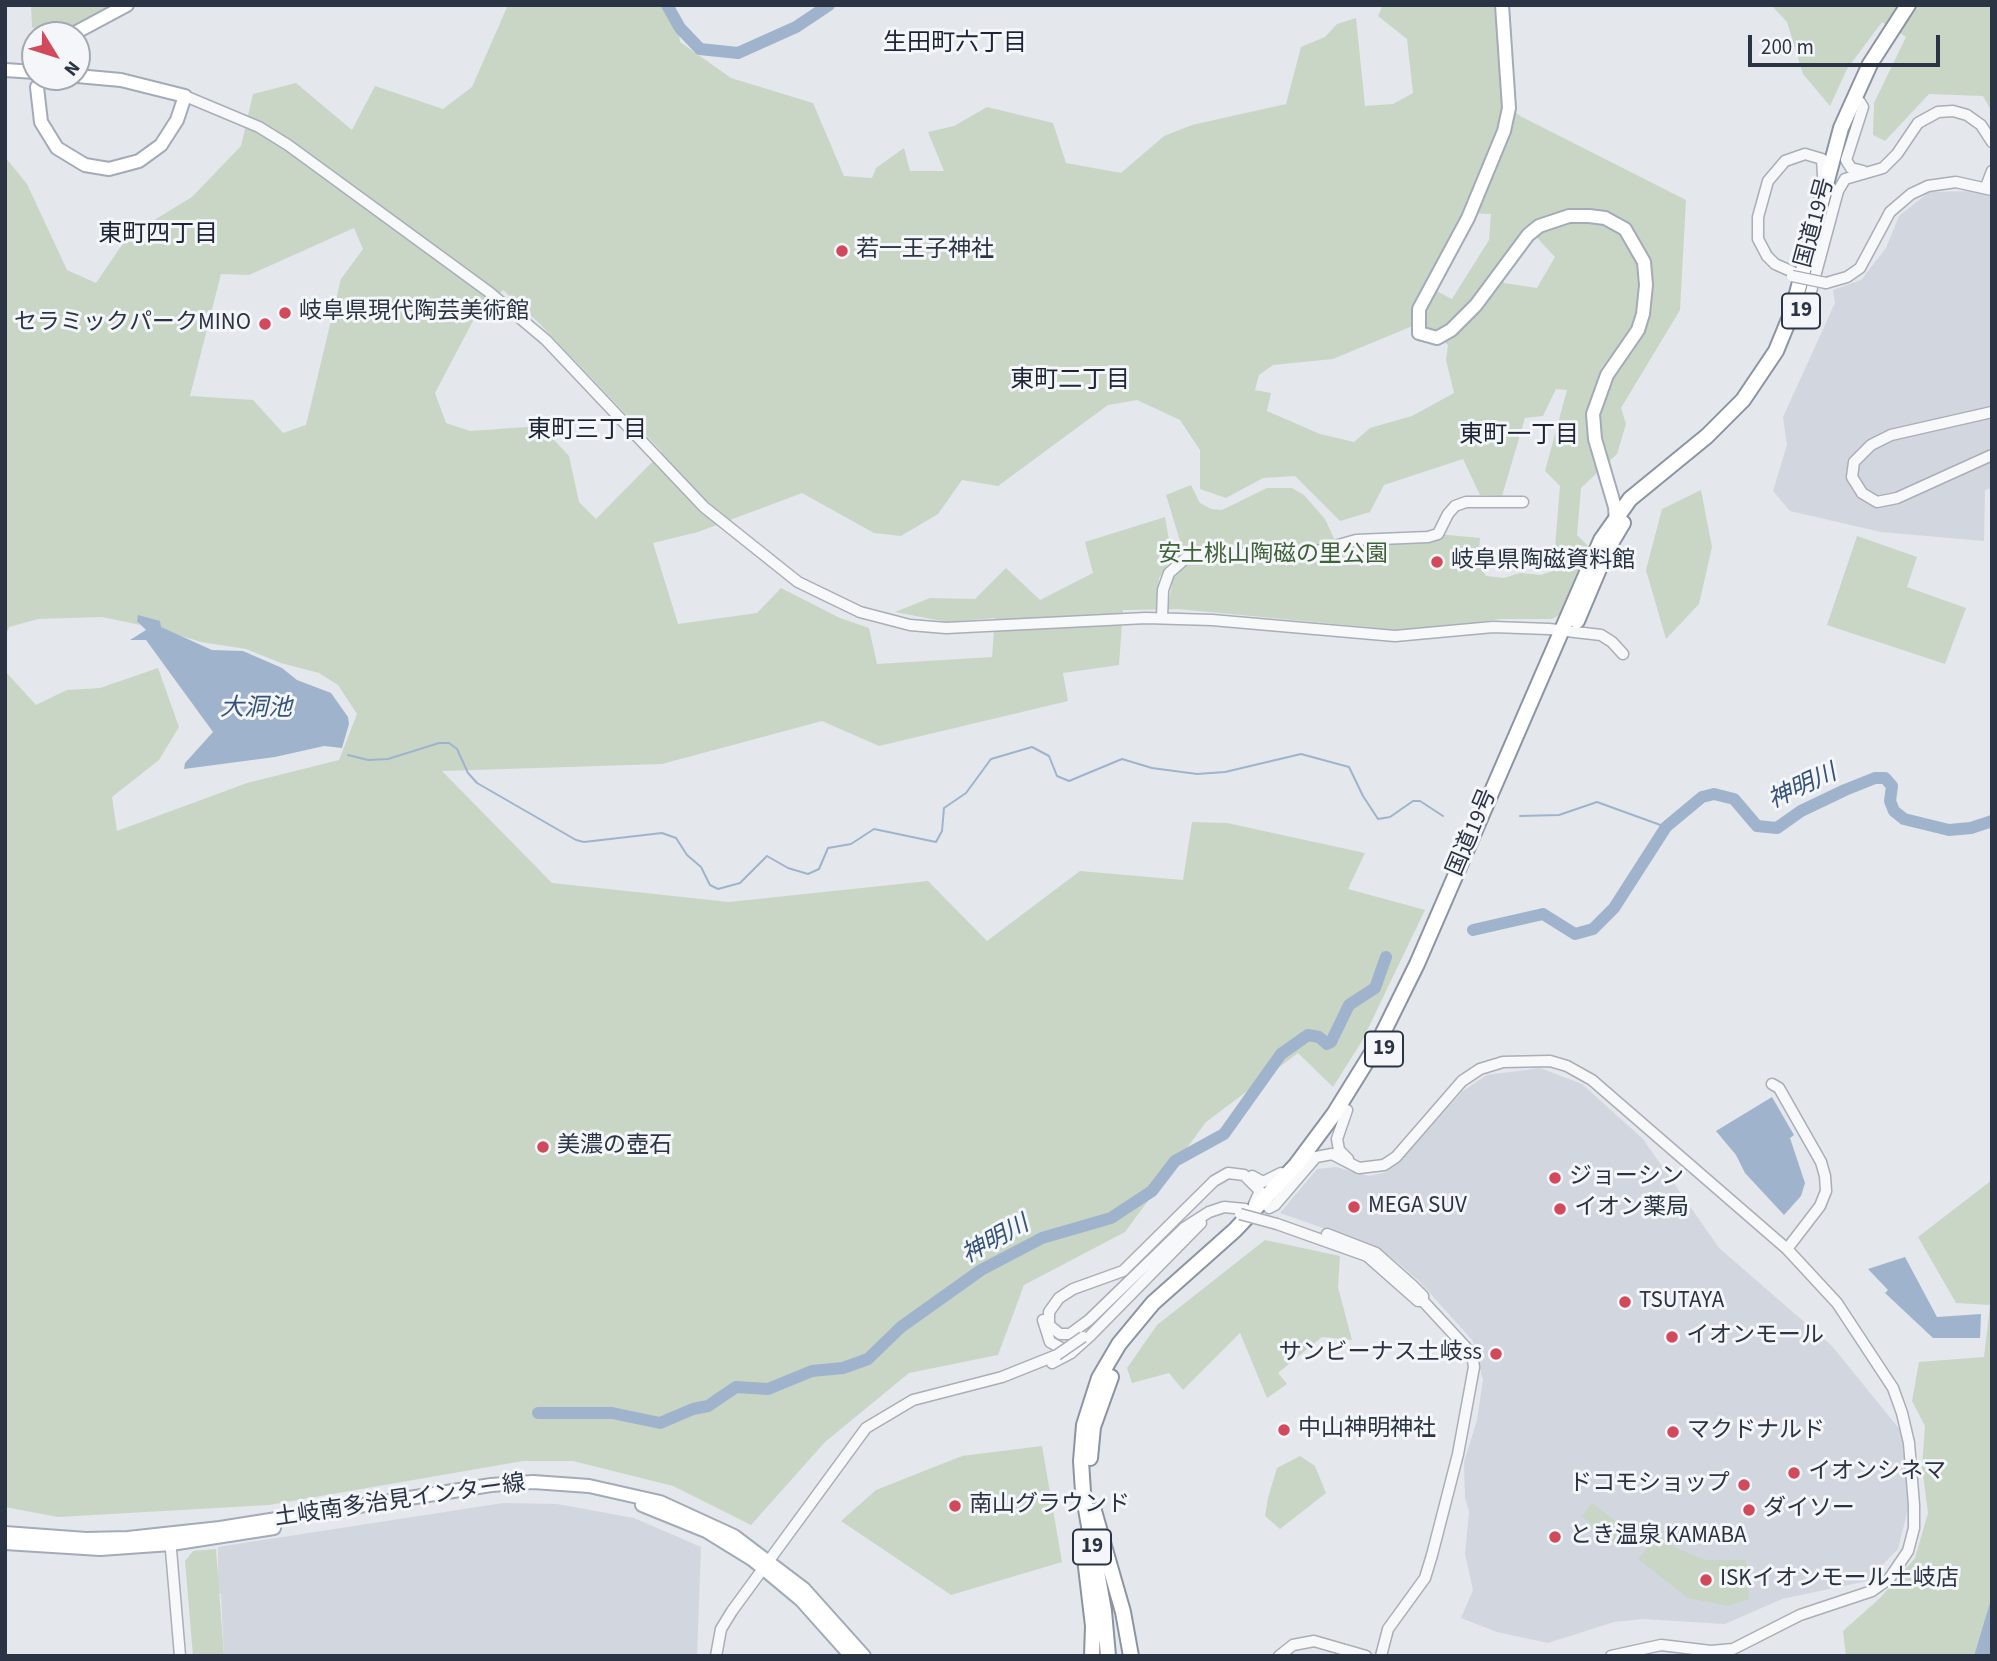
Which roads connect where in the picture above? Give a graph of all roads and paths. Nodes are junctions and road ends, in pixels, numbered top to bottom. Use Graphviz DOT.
graph roads {
  1 [pos="127,5"];
  2 [pos="1502,5"];
  3 [pos="1908,5"];
  4 [pos="1917,5"];
  5 [pos="91,24"];
  6 [pos="1893,36"];
  7 [pos="91,77"];
  8 [pos="37,91"];
  9 [pos="185,96"];
  10 [pos="1860,102"];
  11 [pos="1840,128"];
  12 [pos="1992,133"];
  13 [pos="1992,142"];
  14 [pos="1992,171"];
  15 [pos="1990,187"];
  16 [pos="1812,241"];
  17 [pos="1792,274"];
  18 [pos="1800,315"];
  19 [pos="1992,412"];
  20 [pos="1992,455"];
  21 [pos="1612,495"];
  22 [pos="1630,499"];
  23 [pos="1523,502"];
  24 [pos="1617,525"];
  25 [pos="1590,562"];
  26 [pos="1162,618"];
  27 [pos="1568,631"];
  28 [pos="1623,654"];
  29 [pos="1772,1084"];
  30 [pos="1341,1112"];
  31 [pos="1350,1162"];
  32 [pos="1243,1211"];
  33 [pos="1274,1216"];
  34 [pos="1198,1218"];
  35 [pos="1787,1248"];
  36 [pos="1175,1284"];
  37 [pos="1059,1352"];
  38 [pos="1081,1437"];
  39 [pos="856,1443"];
  40 [pos="1094,1511"];
  41 [pos="5,1533"];
  42 [pos="170,1539"];
  43 [pos="5,1543"];
  44 [pos="767,1564"];
  45 [pos="180,1656"];
  46 [pos="716,1656"];
  47 [pos="851,1656"];
  48 [pos="864,1656"];
  49 [pos="1092,1656"];
  50 [pos="1108,1656"];
  51 [pos="1115,1656"];
  52 [pos="1130,1656"];
  53 [pos="1279,1656"];
  54 [pos="1366,1656"];
  55 [pos="1381,1656"];
  56 [pos="1611,1656"];
  1 -- 5 [label="main road"];
  2 -- 21 [label="main road"];
  3 -- 6 [label="highway, 国道19号 / 19"];
  4 -- 6 [label="highway, 国道19号 / 19"];
  6 -- 10 [label="highway, 国道19号 / 19"];
  6 -- 11 [label="highway, 国道19号 / 19"];
  7 -- 9 [label="main road"];
  8 -- 9 [label="main road"];
  9 -- 26 [label="street"];
  10 -- 12 [label="street"];
  10 -- 18 [label="highway, 国道19号 / 19"];
  11 -- 16 [label="highway, 国道19号 / 19"];
  11 -- 17 [label="street"];
  13 -- 18 [label="street"];
  14 -- 15 [label="street"];
  15 -- 17 [label="street, bridge"];
  16 -- 17 [label="street"];
  16 -- 22 [label="highway, 国道19号 / 19"];
  18 -- 24 [label="highway, 国道19号 / 19"];
  19 -- 20 [label="street"];
  21 -- 22 [label="main road"];
  21 -- 24 [label="main road"];
  21 -- 25 [label="main road"];
  22 -- 24 [label="highway, 国道19号 / 19"];
  23 -- 26 [label="street"];
  24 -- 25 [label="highway, 国道19号 / 19"];
  24 -- 27 [label="highway, 国道19号 / 19"];
  25 -- 27 [label="highway, 国道19号 / 19"];
  26 -- 27 [label="street"];
  27 -- 28 [label="street"];
  27 -- 30 [label="highway, 国道19号 / 19"];
  29 -- 35 [label="street"];
  30 -- 31 [label="street"];
  30 -- 33 [label="highway, 国道19号 / 19"];
  30 -- 36 [label="highway, 国道19号 / 19"];
  30 -- 37 [label="street"];
  31 -- 33 [label="street"];
  31 -- 35 [label="street"];
  32 -- 33 [label="street"];
  32 -- 34 [label="street"];
  32 -- 39 [label="street"];
  33 -- 40 [label="highway, 国道19号 / 19"];
  33 -- 55 [label="street"];
  34 -- 36 [label="street"];
  34 -- 37 [label="street, bridge"];
  35 -- 56 [label="street"];
  36 -- 38 [label="highway, 国道19号 / 19"];
  37 -- 39 [label="street"];
  38 -- 49 [label="highway, 19"];
  38 -- 50 [label="highway, 国道19号 / 19"];
  39 -- 44 [label="street"];
  40 -- 51 [label="highway, 国道19号 / 19"];
  40 -- 52 [label="highway, 19"];
  41 -- 42 [label="main road, 土岐南多治見インター線"];
  42 -- 43 [label="main road, 土岐南多治見インター線"];
  42 -- 44 [label="main road, 土岐南多治見インター線"];
  42 -- 45 [label="street"];
  44 -- 46 [label="street"];
  44 -- 47 [label="main road, 土岐南多治見インター線"];
  44 -- 48 [label="main road, 土岐南多治見インター線"];
  53 -- 54 [label="street"];
}
